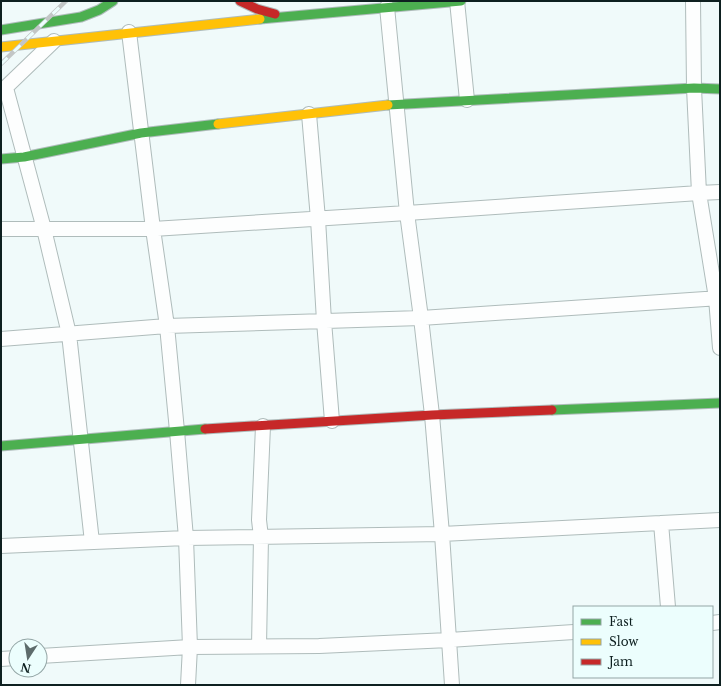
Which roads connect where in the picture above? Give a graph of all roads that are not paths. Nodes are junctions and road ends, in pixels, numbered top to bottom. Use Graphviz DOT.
graph roads {
  1 [pos="113,1"];
  2 [pos="240,1"];
  3 [pos="457,1"];
  4 [pos="461,1"];
  5 [pos="693,1"];
  6 [pos="387,7"];
  7 [pos="292,16"];
  8 [pos="1,30"];
  9 [pos="129,32"];
  10 [pos="54,40"];
  11 [pos="1,47"];
  12 [pos="694,88"];
  13 [pos="720,89"];
  14 [pos="3,90"];
  15 [pos="467,100"];
  16 [pos="396,104"];
  17 [pos="309,114"];
  18 [pos="142,133"];
  19 [pos="24,157"];
  20 [pos="1,159"];
  21 [pos="720,192"];
  22 [pos="699,193"];
  23 [pos="408,213"];
  24 [pos="318,219"];
  25 [pos="1,229"];
  26 [pos="44,229"];
  27 [pos="153,229"];
  28 [pos="718,298"];
  29 [pos="421,318"];
  30 [pos="324,321"];
  31 [pos="167,326"];
  32 [pos="69,334"];
  33 [pos="1,338"];
  34 [pos="720,348"];
  35 [pos="720,403"];
  36 [pos="432,415"];
  37 [pos="332,421"];
  38 [pos="263,426"];
  39 [pos="177,431"];
  40 [pos="80,439"];
  41 [pos="1,446"];
  42 [pos="720,520"];
  43 [pos="661,523"];
  44 [pos="442,534"];
  45 [pos="261,536"];
  46 [pos="186,538"];
  47 [pos="92,542"];
  48 [pos="1,546"];
  49 [pos="668,606"];
  50 [pos="573,632"];
  51 [pos="449,640"];
  52 [pos="259,646"];
  53 [pos="190,647"];
  54 [pos="48,656"];
  55 [pos="188,685"];
  56 [pos="452,685"];
  1 -- 8 [label="main road"];
  2 -- 7 [label="main road"];
  3 -- 4 [label="main road"];
  3 -- 6 [label="main road"];
  3 -- 15 [label="street"];
  5 -- 12 [label="street"];
  6 -- 7 [label="main road"];
  6 -- 16 [label="street"];
  7 -- 9 [label="main road"];
  9 -- 10 [label="main road"];
  9 -- 18 [label="street"];
  10 -- 11 [label="main road"];
  10 -- 14 [label="street"];
  12 -- 13 [label="main road"];
  12 -- 15 [label="main road"];
  12 -- 22 [label="street"];
  14 -- 19 [label="street"];
  15 -- 16 [label="main road"];
  16 -- 17 [label="main road"];
  16 -- 23 [label="street"];
  17 -- 18 [label="main road"];
  17 -- 24 [label="street"];
  18 -- 19 [label="main road"];
  18 -- 27 [label="street"];
  19 -- 20 [label="main road"];
  19 -- 26 [label="street"];
  21 -- 22 [label="street"];
  22 -- 23 [label="street"];
  22 -- 28 [label="street"];
  23 -- 24 [label="street"];
  23 -- 29 [label="street"];
  24 -- 27 [label="street"];
  24 -- 30 [label="street"];
  25 -- 26 [label="street"];
  26 -- 27 [label="street"];
  26 -- 32 [label="street"];
  27 -- 31 [label="street"];
  28 -- 29 [label="street"];
  28 -- 34 [label="street"];
  29 -- 30 [label="street"];
  29 -- 36 [label="street"];
  30 -- 31 [label="street"];
  30 -- 37 [label="street"];
  31 -- 32 [label="street"];
  31 -- 39 [label="street"];
  32 -- 33 [label="street"];
  32 -- 40 [label="street"];
  35 -- 36 [label="main road"];
  36 -- 37 [label="main road"];
  36 -- 44 [label="street"];
  37 -- 38 [label="main road"];
  38 -- 39 [label="main road"];
  38 -- 45 [label="street"];
  39 -- 40 [label="main road"];
  39 -- 46 [label="street"];
  40 -- 41 [label="main road"];
  40 -- 47 [label="street"];
  42 -- 43 [label="street"];
  43 -- 44 [label="street"];
  43 -- 49 [label="street"];
  44 -- 45 [label="street"];
  44 -- 51 [label="street"];
  45 -- 46 [label="street"];
  45 -- 52 [label="street"];
  46 -- 47 [label="street"];
  46 -- 53 [label="street"];
  47 -- 48 [label="street"];
  50 -- 51 [label="street"];
  51 -- 52 [label="street"];
  51 -- 56 [label="street"];
  52 -- 53 [label="street"];
  53 -- 54 [label="street"];
  53 -- 55 [label="street"];
}
